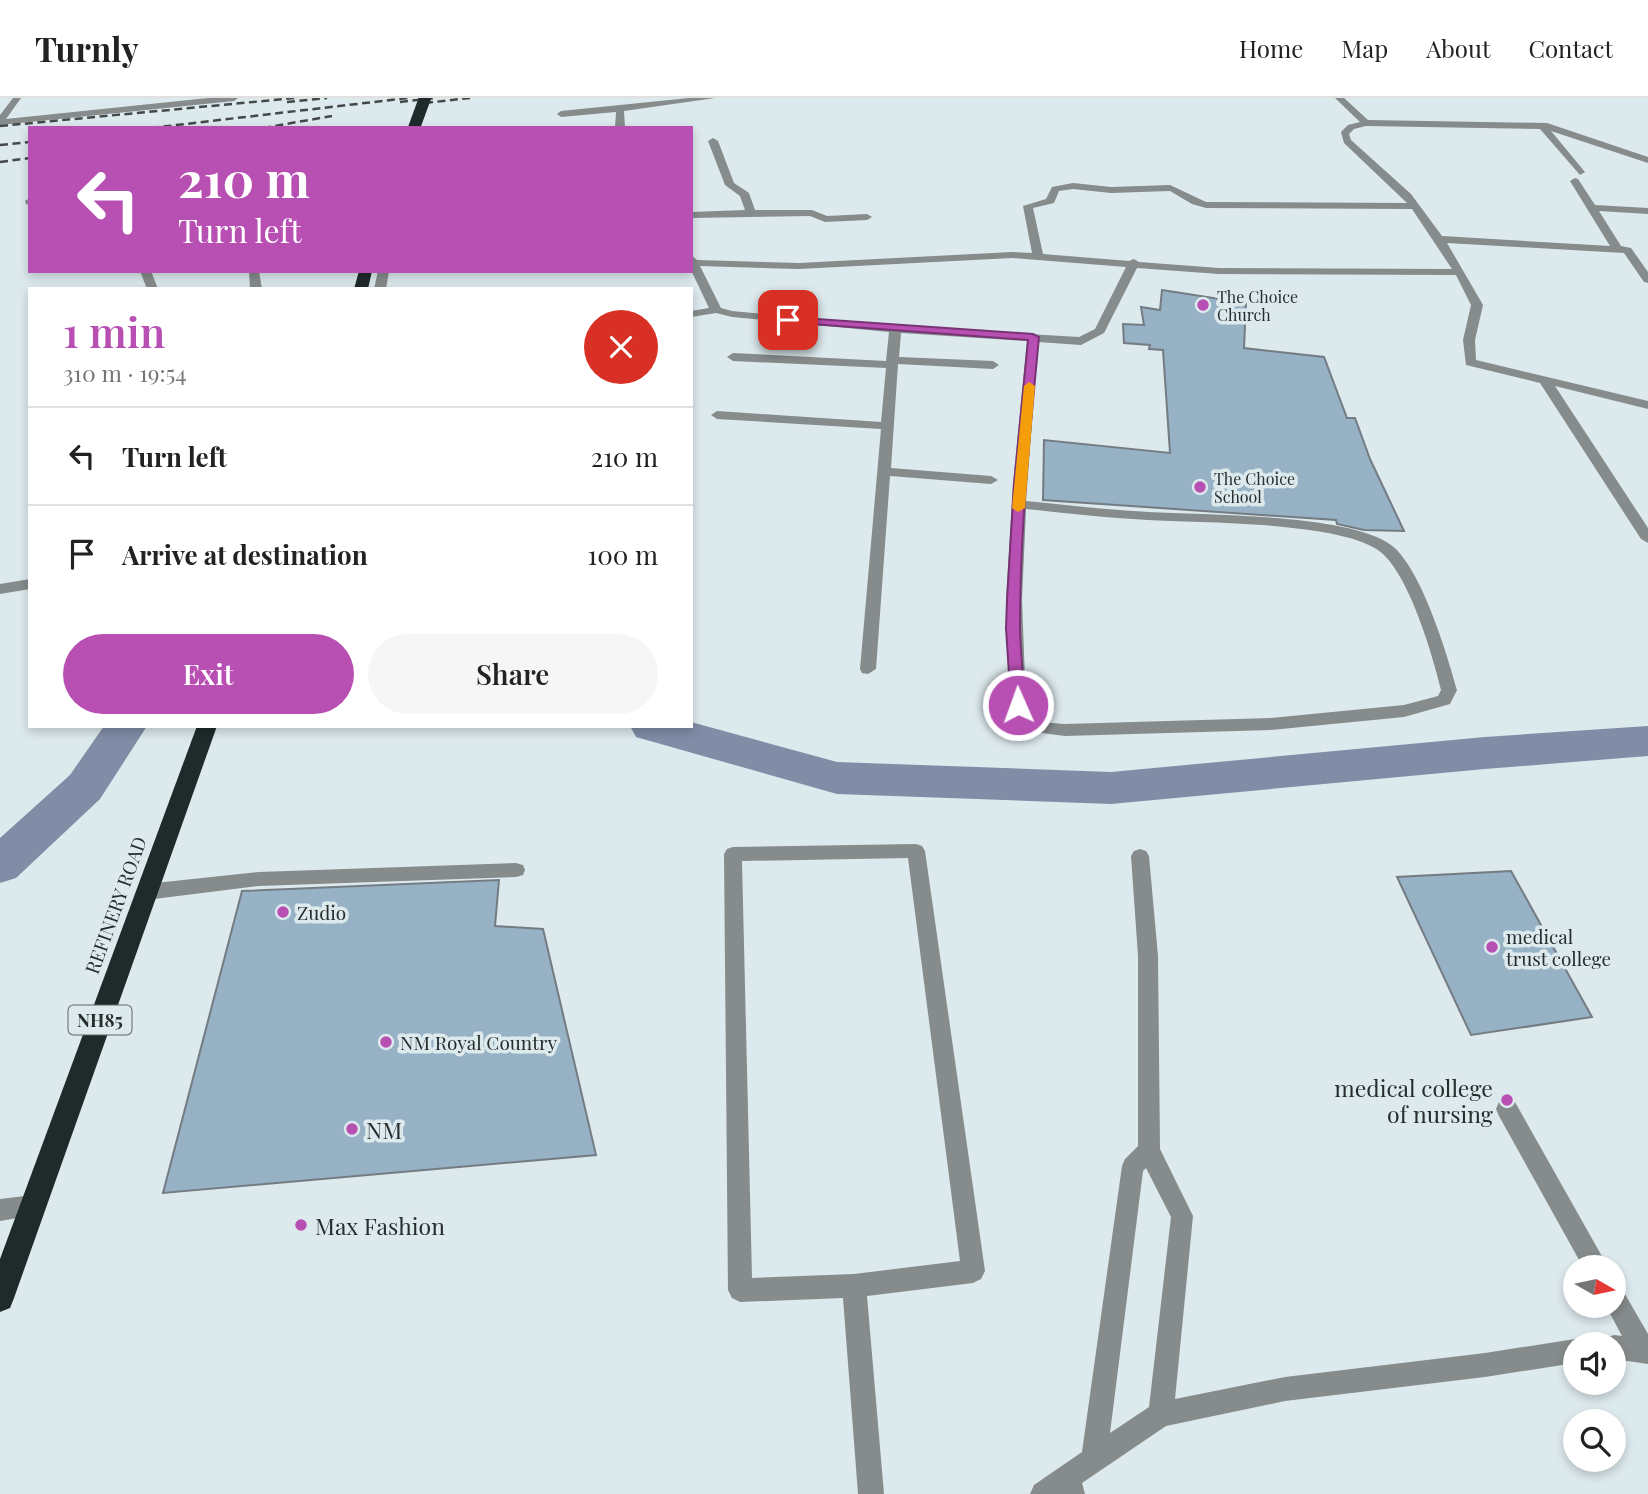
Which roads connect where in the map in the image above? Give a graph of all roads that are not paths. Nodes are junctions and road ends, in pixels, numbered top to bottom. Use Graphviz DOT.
graph roads {
  1 [pos="17,98"];
  2 [pos="175,98"];
  3 [pos="234,98"];
  4 [pos="425,98"];
  5 [pos="711,98"];
  6 [pos="1339,98"];
  7 [pos="620,109"];
  8 [pos="561,114"];
  9 [pos="1,118"];
  10 [pos="1366,123"];
  11 [pos="415,126"];
  12 [pos="620,126"];
  13 [pos="1543,126"];
  14 [pos="713,141"];
  15 [pos="1648,160"];
  16 [pos="1416,206"];
  17 [pos="1591,208"];
  18 [pos="1648,211"];
  19 [pos="751,213"];
  20 [pos="693,215"];
  21 [pos="867,217"];
  22 [pos="1438,239"];
  23 [pos="1617,249"];
  24 [pos="1038,256"];
  25 [pos="693,260"];
  26 [pos="1134,262"];
  27 [pos="1460,272"];
  28 [pos="1648,280"];
  29 [pos="716,310"];
  30 [pos="693,314"];
  31 [pos="894,329"];
  32 [pos="1033,337"];
  33 [pos="733,357"];
  34 [pos="891,363"];
  35 [pos="993,365"];
  36 [pos="1545,381"];
  37 [pos="1648,405"];
  38 [pos="717,415"];
  39 [pos="887,426"];
  40 [pos="884,472"];
  41 [pos="991,480"];
  42 [pos="1018,504"];
  43 [pos="1648,539"];
  44 [pos="28,584"];
  45 [pos="0,589"];
  46 [pos="868,669"];
  47 [pos="203,734"];
  48 [pos="1140,856"];
  49 [pos="516,870"];
  50 [pos="146,892"];
  51 [pos="1507,1109"];
  52 [pos="1149,1150"];
  53 [pos="33,1206"];
  54 [pos="0,1210"];
  55 [pos="1589,1255"];
  56 [pos="855,1286"];
  57 [pos="0,1298"];
  58 [pos="1626,1317"];
  59 [pos="1626,1348"];
  60 [pos="1646,1351"];
  61 [pos="1563,1353"];
  62 [pos="1161,1414"];
  63 [pos="1094,1458"];
  64 [pos="1070,1485"];
  65 [pos="871,1494"];
  66 [pos="1043,1494"];
  1 -- 9 [label="street"];
  2 -- 9 [label="street"];
  3 -- 9 [label="street"];
  4 -- 11 [label="highway, bridge"];
  5 -- 7 [label="street"];
  6 -- 10 [label="street"];
  7 -- 8 [label="street"];
  7 -- 12 [label="street"];
  10 -- 13 [label="street"];
  10 -- 16 [label="street"];
  13 -- 15 [label="street"];
  13 -- 17 [label="street"];
  14 -- 19 [label="street"];
  16 -- 22 [label="street"];
  16 -- 24 [label="street"];
  17 -- 18 [label="street"];
  17 -- 23 [label="street"];
  19 -- 20 [label="street"];
  19 -- 21 [label="street"];
  22 -- 23 [label="street"];
  22 -- 27 [label="street"];
  23 -- 28 [label="street"];
  24 -- 25 [label="street"];
  24 -- 26 [label="street"];
  25 -- 29 [label="street"];
  26 -- 27 [label="street"];
  26 -- 32 [label="street"];
  27 -- 36 [label="street"];
  29 -- 30 [label="street"];
  29 -- 31 [label="street"];
  31 -- 32 [label="street"];
  31 -- 34 [label="street"];
  32 -- 42 [label="street"];
  33 -- 34 [label="street"];
  34 -- 35 [label="street"];
  34 -- 39 [label="street"];
  36 -- 37 [label="street"];
  36 -- 43 [label="street"];
  38 -- 39 [label="street"];
  39 -- 40 [label="street"];
  40 -- 41 [label="street"];
  40 -- 46 [label="street"];
  42 -- 42 [label="street"];
  44 -- 45 [label="street"];
  47 -- 50 [label="highway, REFINERY ROAD / NH85"];
  48 -- 52 [label="street"];
  49 -- 50 [label="street"];
  50 -- 53 [label="highway, REFINERY ROAD / NH85"];
  51 -- 55 [label="street"];
  52 -- 62 [label="street"];
  52 -- 63 [label="street"];
  53 -- 54 [label="street"];
  53 -- 57 [label="highway, REFINERY ROAD / NH85"];
  56 -- 56 [label="street"];
  56 -- 65 [label="street"];
  58 -- 60 [label="street"];
  59 -- 60 [label="street"];
  61 -- 62 [label="street"];
  62 -- 63 [label="street"];
  63 -- 64 [label="street"];
  64 -- 66 [label="street"];
}
